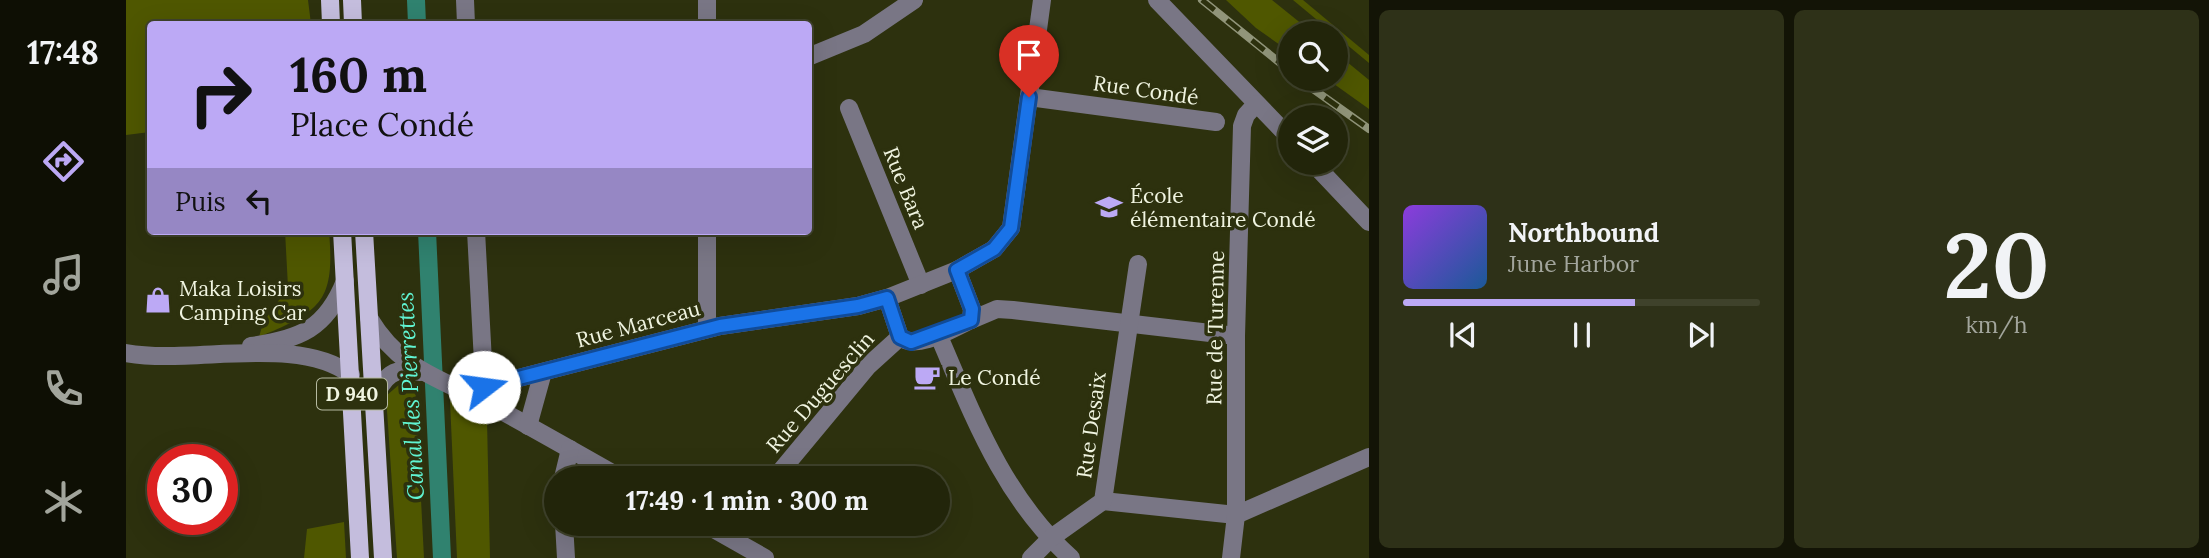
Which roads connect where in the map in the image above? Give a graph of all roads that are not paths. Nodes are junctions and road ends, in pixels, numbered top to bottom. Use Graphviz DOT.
graph roads {
  1 [pos="330,0"];
  2 [pos="352,0"];
  3 [pos="465,0"];
  4 [pos="707,0"];
  5 [pos="914,0"];
  6 [pos="1042,0"];
  7 [pos="1157,0"];
  8 [pos="331,21"];
  9 [pos="353,21"];
  10 [pos="466,21"];
  11 [pos="707,21"];
  12 [pos="812,55"];
  13 [pos="1029,97"];
  14 [pos="1256,104"];
  15 [pos="849,108"];
  16 [pos="1216,122"];
  17 [pos="1278,126"];
  18 [pos="1324,175"];
  19 [pos="1369,222"];
  20 [pos="342,235"];
  21 [pos="364,235"];
  22 [pos="476,235"];
  23 [pos="707,235"];
  24 [pos="1138,264"];
  25 [pos="957,270"];
  26 [pos="345,281"];
  27 [pos="921,285"];
  28 [pos="887,298"];
  29 [pos="369,318"];
  30 [pos="971,320"];
  31 [pos="1129,324"];
  32 [pos="707,329"];
  33 [pos="938,334"];
  34 [pos="1236,336"];
  35 [pos="900,337"];
  36 [pos="126,353"];
  37 [pos="185,356"];
  38 [pos="420,372"];
  39 [pos="543,372"];
  40 [pos="351,375"];
  41 [pos="485,395"];
  42 [pos="374,400"];
  43 [pos="528,426"];
  44 [pos="570,449"];
  45 [pos="1369,457"];
  46 [pos="566,466"];
  47 [pos="600,466"];
  48 [pos="785,466"];
  49 [pos="1103,501"];
  50 [pos="1236,516"];
  51 [pos="565,536"];
  52 [pos="741,536"];
  53 [pos="1051,538"];
  54 [pos="360,558"];
  55 [pos="383,558"];
  56 [pos="566,558"];
  57 [pos="765,558"];
  58 [pos="1031,558"];
  59 [pos="1071,558"];
  60 [pos="1231,558"];
  1 -- 8 [label="main road"];
  2 -- 9 [label="main road"];
  3 -- 10 [label="street"];
  4 -- 11 [label="street"];
  5 -- 12 [label="street"];
  6 -- 13 [label="street, Rue Marceau"];
  7 -- 14 [label="street"];
  13 -- 16 [label="street, Rue Condé"];
  13 -- 25 [label="street, Rue Marceau"];
  14 -- 17 [label="street"];
  14 -- 34 [label="street, Rue de Turenne"];
  15 -- 27 [label="street, Rue Bara"];
  18 -- 19 [label="street"];
  20 -- 26 [label="main road, D 940"];
  21 -- 29 [label="main road, D 940"];
  22 -- 41 [label="street"];
  23 -- 32 [label="street"];
  24 -- 31 [label="street, Rue Desaix"];
  25 -- 27 [label="street, Rue Marceau"];
  25 -- 30 [label="street"];
  26 -- 37 [label="street"];
  26 -- 40 [label="main road, D 940"];
  27 -- 28 [label="street, Rue Marceau"];
  28 -- 32 [label="street, Rue Marceau"];
  28 -- 35 [label="street"];
  29 -- 38 [label="street"];
  29 -- 42 [label="main road, D 940"];
  30 -- 31 [label="street"];
  30 -- 33 [label="street"];
  31 -- 34 [label="street"];
  31 -- 49 [label="street, Rue Desaix"];
  32 -- 39 [label="street, Rue Marceau"];
  33 -- 35 [label="street"];
  33 -- 53 [label="street"];
  34 -- 50 [label="street, Rue de Turenne"];
  35 -- 48 [label="street, Rue Duguesclin"];
  36 -- 37 [label="street"];
  37 -- 40 [label="street"];
  38 -- 41 [label="street"];
  38 -- 42 [label="street"];
  39 -- 41 [label="street, Rue Marceau"];
  39 -- 43 [label="street"];
  40 -- 54 [label="main road, D 940"];
  41 -- 43 [label="street"];
  42 -- 55 [label="main road, D 940"];
  43 -- 44 [label="street"];
  44 -- 46 [label="street"];
  44 -- 47 [label="street"];
  45 -- 50 [label="street"];
  49 -- 50 [label="street"];
  49 -- 53 [label="street, Rue Desaix"];
  50 -- 60 [label="street, Rue de Turenne"];
  51 -- 56 [label="street"];
  52 -- 57 [label="street"];
  53 -- 58 [label="street, Rue Desaix"];
  53 -- 59 [label="street"];
}
